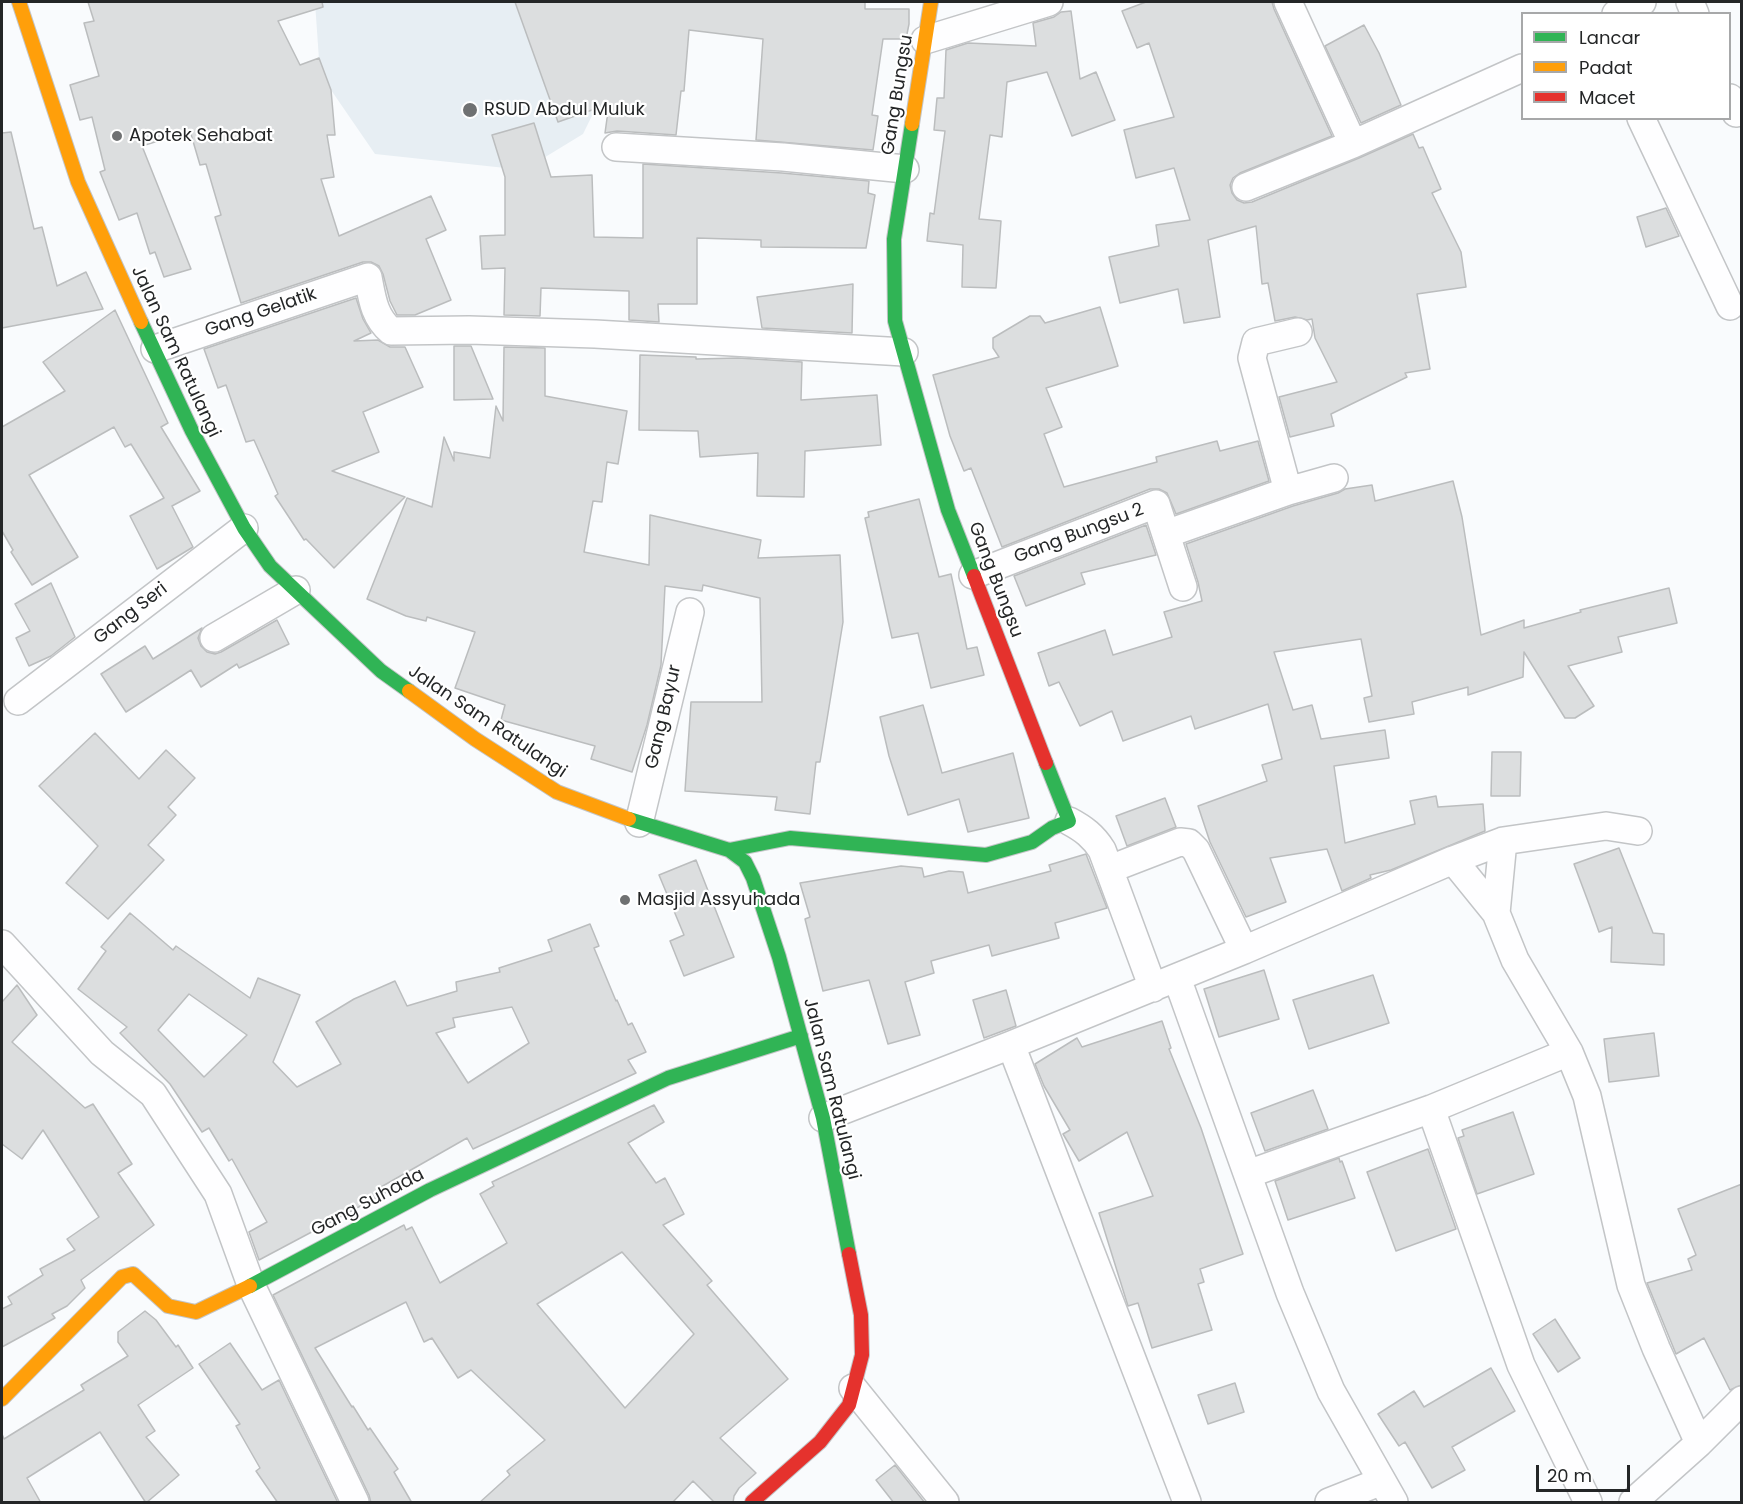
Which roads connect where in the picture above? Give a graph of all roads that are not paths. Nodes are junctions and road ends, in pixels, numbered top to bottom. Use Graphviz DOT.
graph roads {
  1 [pos="19,2"];
  2 [pos="931,2"];
  3 [pos="1049,2"];
  4 [pos="1288,2"];
  5 [pos="925,40"];
  6 [pos="1521,68"];
  7 [pos="1731,100"];
  8 [pos="1742,112"];
  9 [pos="1642,120"];
  10 [pos="1353,144"];
  11 [pos="616,147"];
  12 [pos="905,169"];
  13 [pos="1246,187"];
  14 [pos="1730,306"];
  15 [pos="1298,332"];
  16 [pos="155,349"];
  17 [pos="904,352"];
  18 [pos="1334,478"];
  19 [pos="1288,491"];
  20 [pos="244,528"];
  21 [pos="1166,534"];
  22 [pos="973,575"];
  23 [pos="1183,587"];
  24 [pos="296,590"];
  25 [pos="690,612"];
  26 [pos="214,638"];
  27 [pos="18,701"];
  28 [pos="1069,821"];
  29 [pos="639,823"];
  30 [pos="1638,831"];
  31 [pos="1503,841"];
  32 [pos="729,850"];
  33 [pos="1453,860"];
  34 [pos="1110,869"];
  35 [pos="1496,914"];
  36 [pos="2,944"];
  37 [pos="1244,950"];
  38 [pos="1165,983"];
  39 [pos="801,1036"];
  40 [pos="1011,1046"];
  41 [pos="1569,1052"];
  42 [pos="1431,1109"];
  43 [pos="823,1118"];
  44 [pos="1248,1174"];
  45 [pos="251,1285"];
  46 [pos="853,1389"];
  47 [pos="2,1399"];
  48 [pos="1742,1400"];
  49 [pos="1699,1443"];
  50 [pos="1388,1492"];
  51 [pos="355,1503"];
  52 [pos="752,1503"];
  53 [pos="945,1503"];
  54 [pos="1188,1503"];
  55 [pos="1329,1503"];
  56 [pos="1588,1503"];
  57 [pos="1633,1503"];
  1 -- 16 [label="street, Jalan Sam Ratulangi"];
  2 -- 5 [label="street, Gang Bungsu"];
  3 -- 5 [label="street"];
  4 -- 10 [label="street"];
  5 -- 12 [label="street, Gang Bungsu"];
  6 -- 10 [label="street"];
  7 -- 8 [label="street"];
  9 -- 14 [label="street"];
  10 -- 13 [label="street"];
  11 -- 12 [label="street"];
  12 -- 17 [label="street, Gang Bungsu"];
  15 -- 19 [label="street"];
  16 -- 17 [label="street, Gang Gelatik"];
  16 -- 20 [label="street, Jalan Sam Ratulangi"];
  17 -- 22 [label="street, Gang Bungsu"];
  18 -- 19 [label="street, Gang Bungsu 2"];
  19 -- 21 [label="street, Gang Bungsu 2"];
  20 -- 24 [label="street, Jalan Sam Ratulangi"];
  20 -- 27 [label="street, Gang Seri"];
  21 -- 22 [label="street, Gang Bungsu 2"];
  21 -- 23 [label="street, Gang Bungsu 2"];
  22 -- 28 [label="street, Gang Bungsu"];
  24 -- 26 [label="street"];
  24 -- 29 [label="street, Jalan Sam Ratulangi"];
  25 -- 29 [label="street, Gang Bayur"];
  28 -- 32 [label="street"];
  28 -- 34 [label="street"];
  29 -- 32 [label="street, Jalan Sam Ratulangi"];
  30 -- 31 [label="street"];
  31 -- 33 [label="street"];
  31 -- 35 [label="street"];
  32 -- 39 [label="street, Jalan Sam Ratulangi"];
  33 -- 35 [label="street"];
  33 -- 37 [label="street"];
  34 -- 37 [label="street"];
  34 -- 38 [label="street"];
  35 -- 41 [label="street"];
  36 -- 45 [label="street"];
  37 -- 38 [label="street"];
  38 -- 40 [label="street"];
  38 -- 44 [label="street"];
  39 -- 43 [label="street, Jalan Sam Ratulangi"];
  39 -- 45 [label="street, Gang Suhada"];
  40 -- 43 [label="street"];
  40 -- 54 [label="street"];
  41 -- 42 [label="street"];
  41 -- 49 [label="street"];
  42 -- 44 [label="street"];
  42 -- 56 [label="street"];
  43 -- 46 [label="street, Jalan Sam Ratulangi"];
  44 -- 50 [label="street"];
  45 -- 47 [label="street, Gang Suhada"];
  45 -- 51 [label="street"];
  46 -- 52 [label="street, Jalan Sam Ratulangi"];
  46 -- 53 [label="street"];
  48 -- 49 [label="street"];
  49 -- 57 [label="street"];
  50 -- 55 [label="street"];
}
